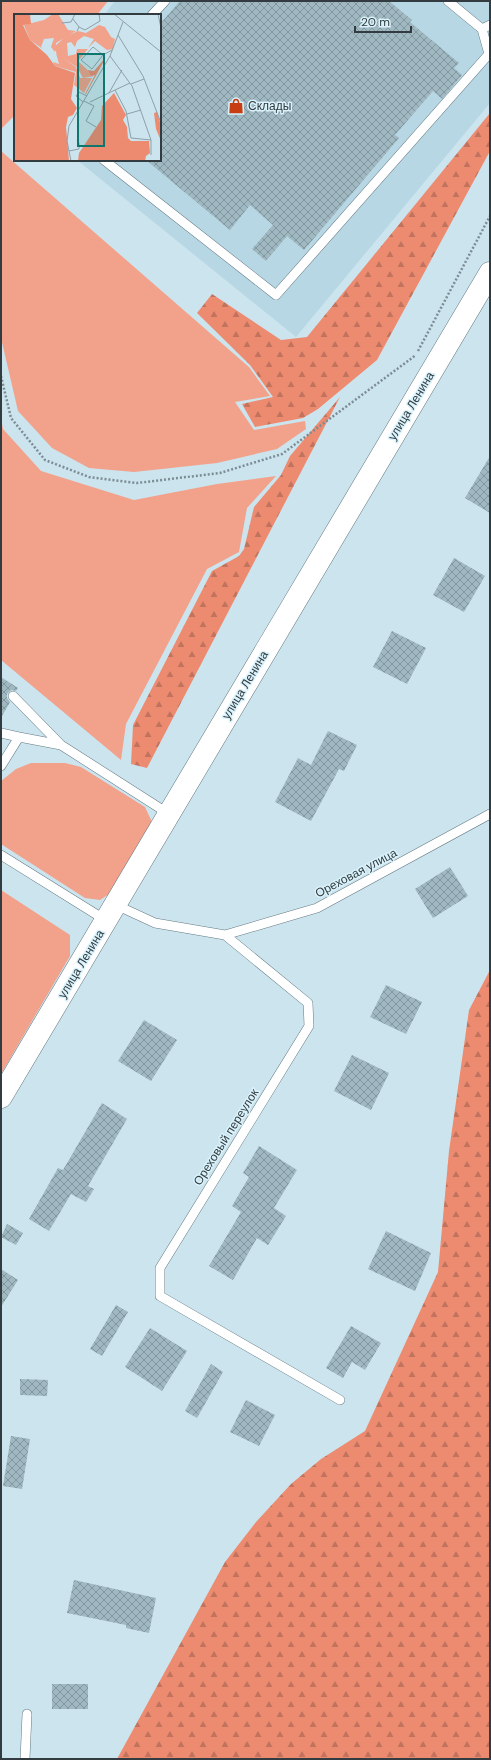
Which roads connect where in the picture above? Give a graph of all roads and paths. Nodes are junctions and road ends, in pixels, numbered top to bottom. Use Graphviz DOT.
graph roads {
  1 [pos="165,1"];
  2 [pos="448,1"];
  3 [pos="153,14"];
  4 [pos="486,27"];
  5 [pos="105,161"];
  6 [pos="490,216"];
  7 [pos="490,273"];
  8 [pos="1,376"];
  9 [pos="13,696"];
  10 [pos="1,733"];
  11 [pos="19,737"];
  12 [pos="61,745"];
  13 [pos="1,766"];
  14 [pos="169,814"];
  15 [pos="490,814"];
  16 [pos="1,855"];
  17 [pos="111,913"];
  18 [pos="225,935"];
  19 [pos="1,1097"];
  20 [pos="340,1400"];
  21 [pos="27,1714"];
  22 [pos="25,1759"];
  1 -- 3 [label="lane"];
  2 -- 4 [label="lane"];
  4 -- 5 [label="lane"];
  6 -- 8 [label="path"];
  7 -- 14 [label="main road, улица Ленина"];
  9 -- 12 [label="lane"];
  10 -- 11 [label="lane"];
  11 -- 12 [label="lane"];
  11 -- 13 [label="lane"];
  12 -- 14 [label="lane"];
  14 -- 17 [label="main road, улица Ленина"];
  15 -- 18 [label="lane, Ореховая улица"];
  16 -- 17 [label="lane, Ореховый переулок"];
  17 -- 18 [label="lane, Ореховый переулок"];
  17 -- 19 [label="main road, улица Ленина"];
  18 -- 20 [label="lane, Ореховый переулок"];
  21 -- 22 [label="lane"];
}
